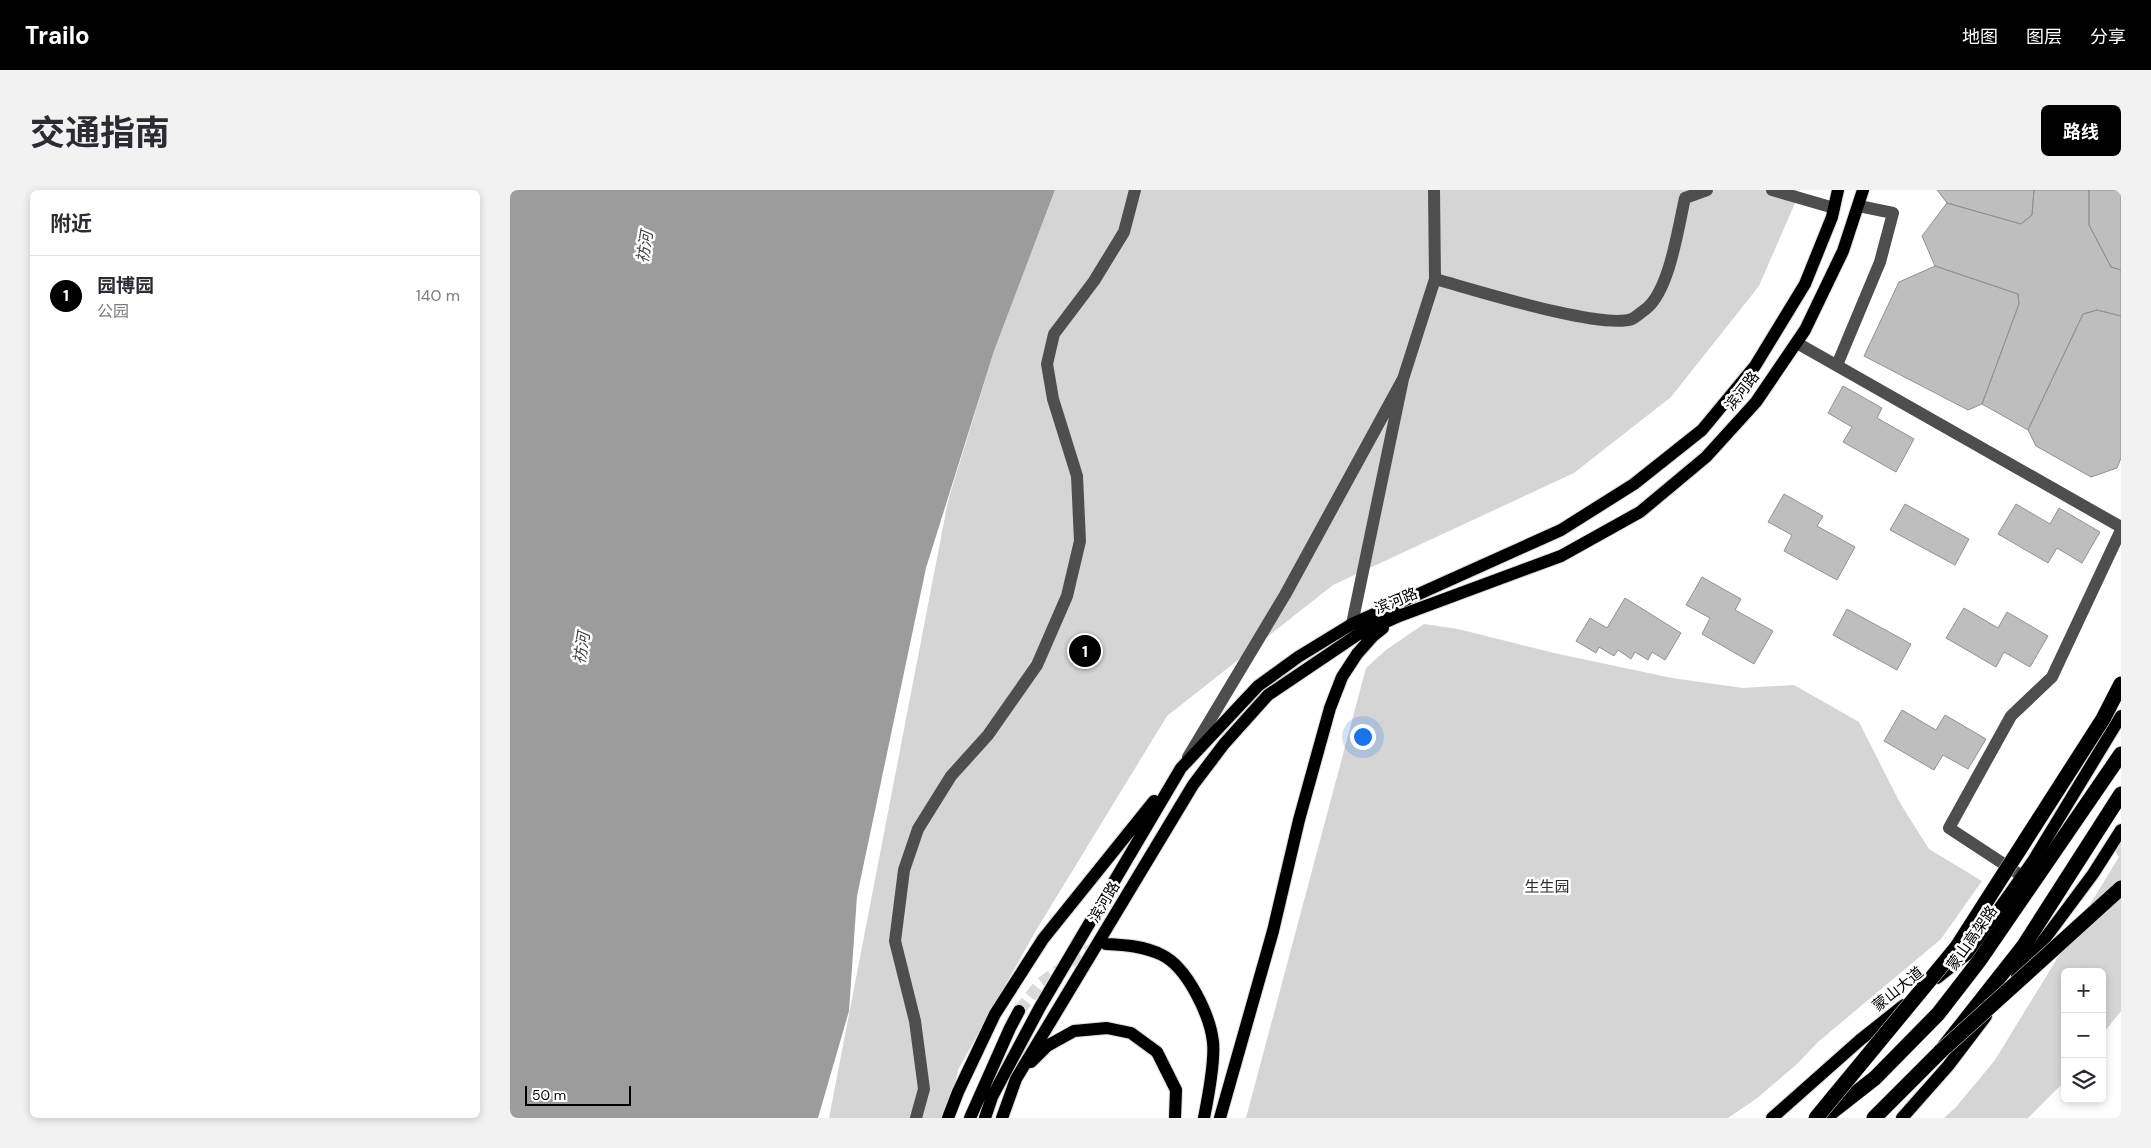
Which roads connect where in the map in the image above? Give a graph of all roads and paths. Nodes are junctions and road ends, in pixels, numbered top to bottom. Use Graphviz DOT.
graph roads {
  1 [pos="1135,190"];
  2 [pos="1434,190"];
  3 [pos="1707,190"];
  4 [pos="1772,190"];
  5 [pos="1838,190"];
  6 [pos="1862,190"];
  7 [pos="1859,206"];
  8 [pos="1834,208"];
  9 [pos="1435,279"];
  10 [pos="1797,343"];
  11 [pos="1837,365"];
  12 [pos="1403,379"];
  13 [pos="2121,528"];
  14 [pos="1399,616"];
  15 [pos="1352,624"];
  16 [pos="2121,684"];
  17 [pos="2121,716"];
  18 [pos="2121,754"];
  19 [pos="1181,768"];
  20 [pos="2121,794"];
  21 [pos="2121,830"];
  22 [pos="2022,876"];
  23 [pos="2121,888"];
  24 [pos="1106,944"];
  25 [pos="1019,1011"];
  26 [pos="1941,1052"];
  27 [pos="1016,1078"];
  28 [pos="916,1118"];
  29 [pos="948,1118"];
  30 [pos="970,1118"];
  31 [pos="985,1118"];
  32 [pos="1002,1118"];
  33 [pos="1176,1118"];
  34 [pos="1204,1118"];
  35 [pos="1220,1118"];
  36 [pos="1772,1118"];
  37 [pos="1816,1118"];
  38 [pos="1824,1118"];
  39 [pos="1874,1118"];
  40 [pos="1902,1118"];
  1 -- 28 [label="lane"];
  2 -- 9 [label="lane"];
  3 -- 9 [label="lane"];
  4 -- 8 [label="lane"];
  5 -- 8 [label="main road, 滨河路"];
  6 -- 7 [label="main road, 滨河路"];
  7 -- 10 [label="main road, 滨河路"];
  7 -- 11 [label="lane"];
  8 -- 15 [label="main road, 滨河路"];
  9 -- 12 [label="lane"];
  10 -- 11 [label="lane"];
  10 -- 14 [label="main road, 滨河路"];
  11 -- 13 [label="lane"];
  12 -- 15 [label="lane"];
  12 -- 19 [label="lane"];
  13 -- 22 [label="lane"];
  14 -- 27 [label="main road, 滨河路"];
  14 -- 35 [label="main road"];
  15 -- 19 [label="main road, 滨河路"];
  16 -- 37 [label="highway, bridge"];
  17 -- 22 [label="main road, 蒙山大道"];
  18 -- 38 [label="highway, 蒙山高架路"];
  19 -- 29 [label="main road"];
  19 -- 31 [label="main road, 滨河路"];
  20 -- 26 [label="highway, bridge"];
  21 -- 40 [label="main road"];
  22 -- 36 [label="main road, 蒙山大道"];
  23 -- 26 [label="highway, bridge"];
  24 -- 34 [label="main road"];
  25 -- 30 [label="main road"];
  26 -- 39 [label="highway"];
  27 -- 32 [label="main road, 滨河路"];
  27 -- 33 [label="main road"];
}
